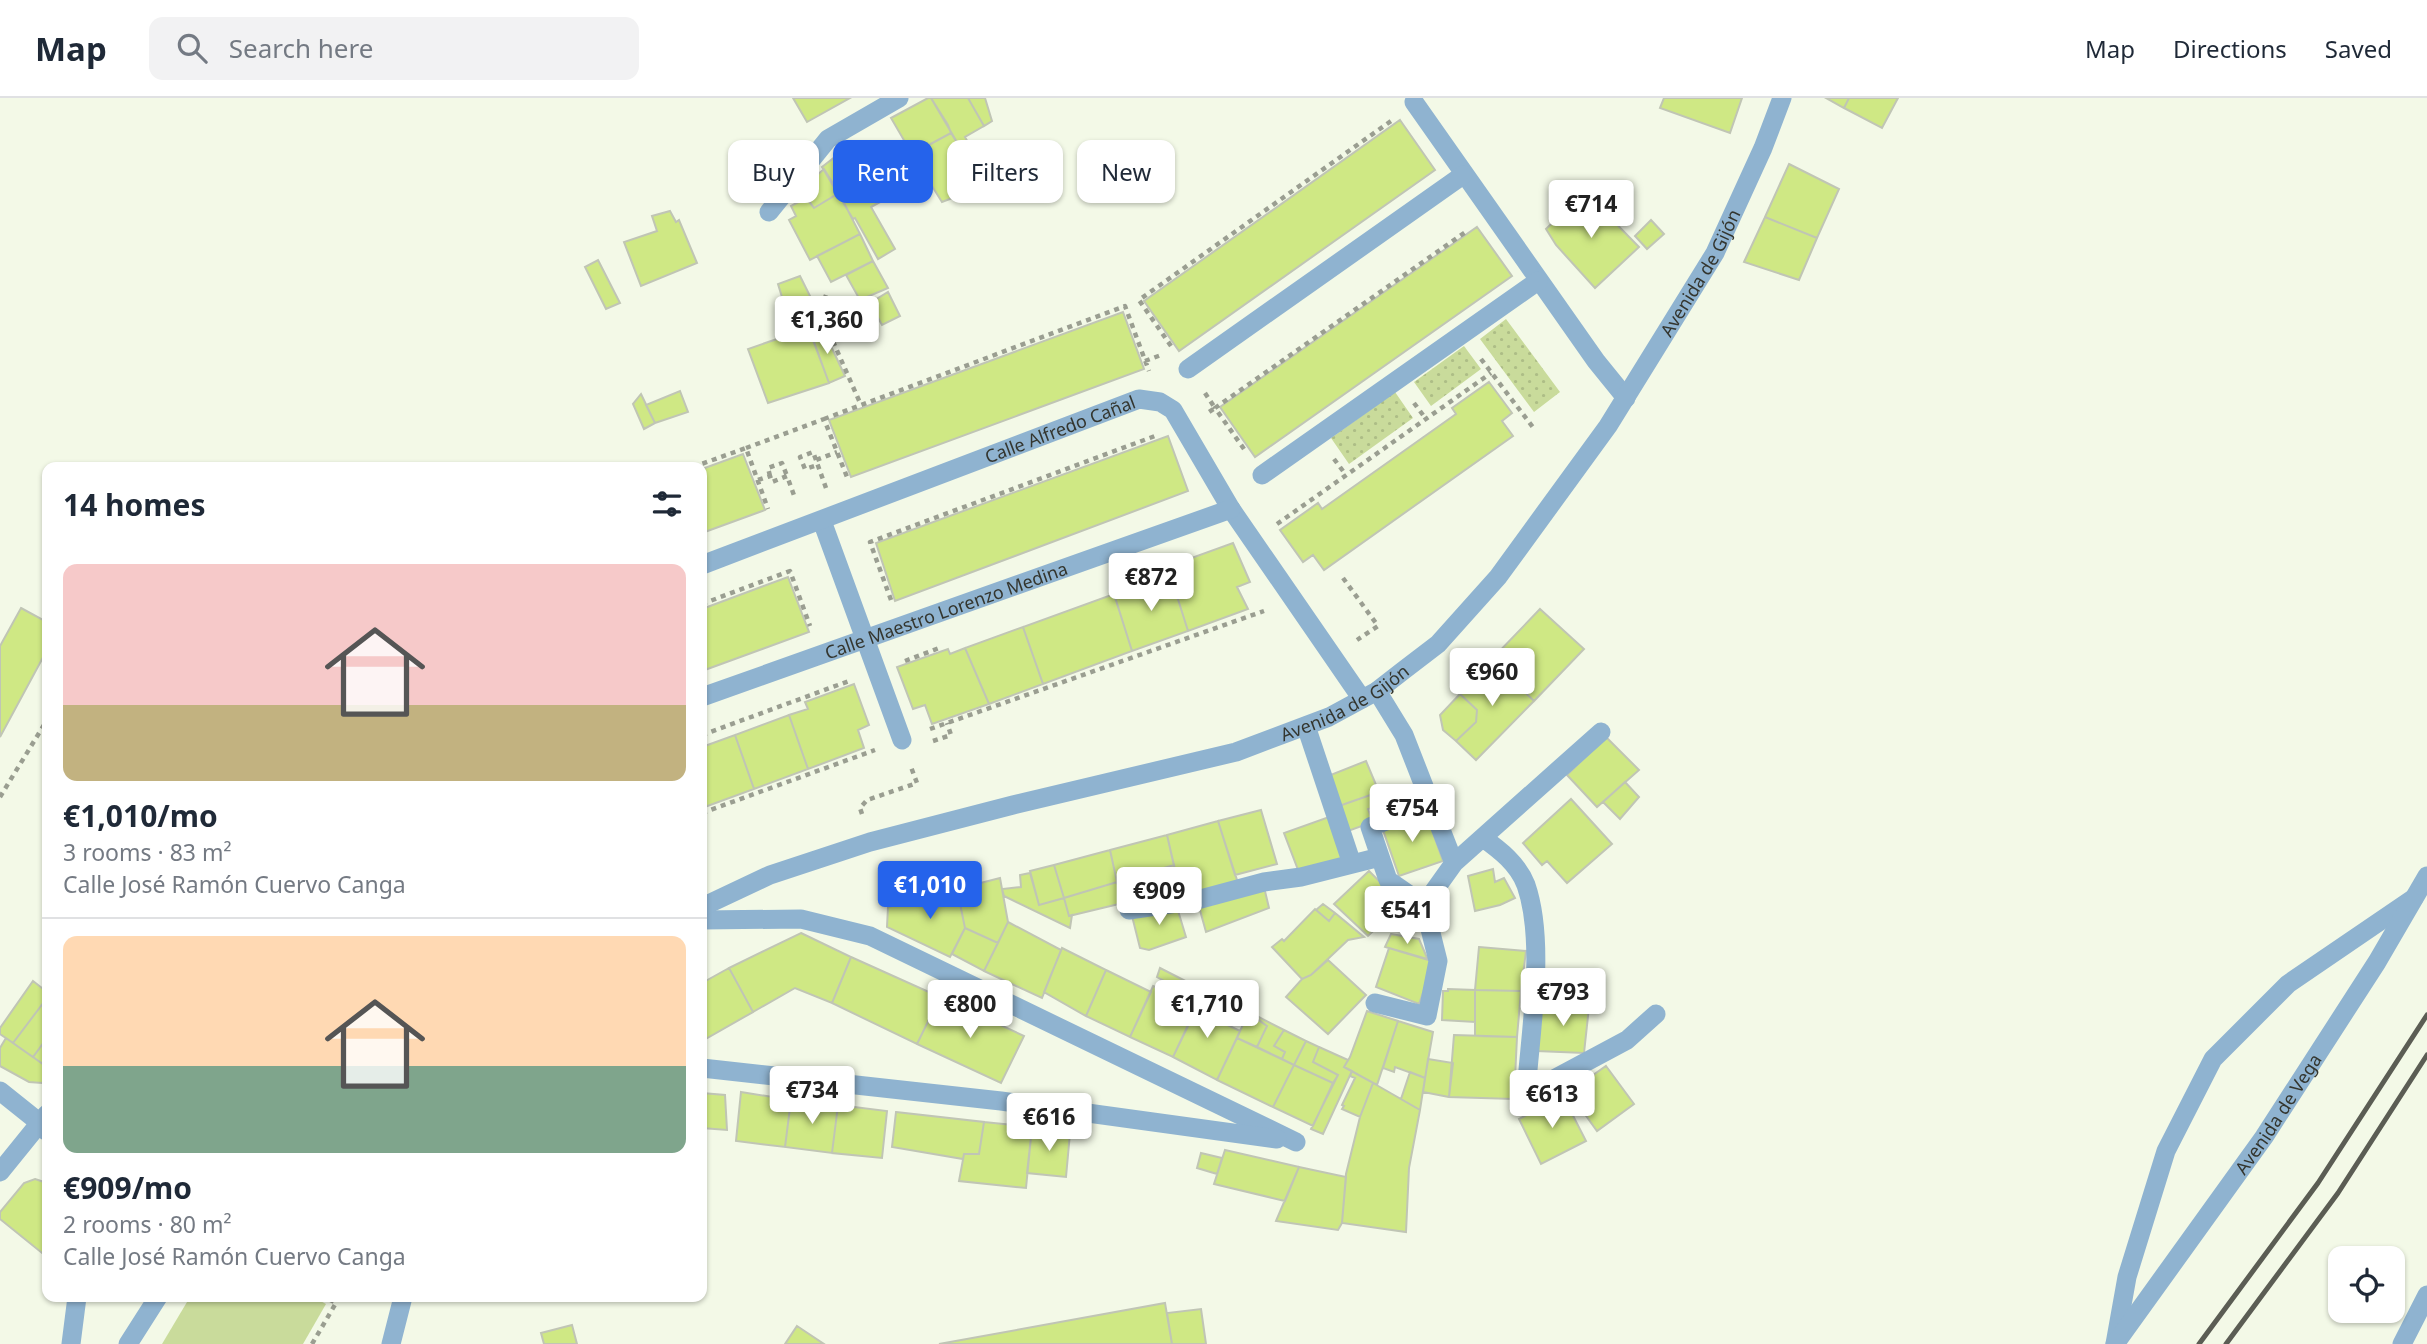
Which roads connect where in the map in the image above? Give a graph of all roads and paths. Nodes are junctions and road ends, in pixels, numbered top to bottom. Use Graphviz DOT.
graph roads {
  1 [pos="899,98"];
  2 [pos="1782,98"];
  3 [pos="1408,108"];
  4 [pos="1463,175"];
  5 [pos="769,212"];
  6 [pos="1491,214"];
  7 [pos="1538,281"];
  8 [pos="826,295"];
  9 [pos="1462,334"];
  10 [pos="1188,369"];
  11 [pos="1491,373"];
  12 [pos="1626,398"];
  13 [pos="1160,402"];
  14 [pos="860,405"];
  15 [pos="824,419"];
  16 [pos="1183,426"];
  17 [pos="1535,430"];
  18 [pos="746,448"];
  19 [pos="837,452"];
  20 [pos="707,462"];
  21 [pos="1262,475"];
  22 [pos="771,476"];
  23 [pos="787,476"];
  24 [pos="758,480"];
  25 [pos="859,507"];
  26 [pos="1231,509"];
  27 [pos="821,521"];
  28 [pos="1273,527"];
  29 [pos="778,536"];
  30 [pos="707,563"];
  31 [pos="1343,578"];
  32 [pos="707,602"];
  33 [pos="1267,619"];
  34 [pos="901,627"];
  35 [pos="867,640"];
  36 [pos="1358,640"];
  37 [pos="942,648"];
  38 [pos="821,656"];
  39 [pos="878,671"];
  40 [pos="855,679"];
  41 [pos="707,695"];
  42 [pos="1369,695"];
  43 [pos="947,723"];
  44 [pos="1306,726"];
  45 [pos="42,728"];
  46 [pos="1601,732"];
  47 [pos="707,734"];
  48 [pos="951,735"];
  49 [pos="911,736"];
  50 [pos="0,797"];
  51 [pos="1431,804"];
  52 [pos="707,811"];
  53 [pos="1483,838"];
  54 [pos="1381,857"];
  55 [pos="1454,863"];
  56 [pos="1352,864"];
  57 [pos="2427,876"];
  58 [pos="2414,898"];
  59 [pos="707,904"];
  60 [pos="1424,905"];
  61 [pos="1129,911"];
  62 [pos="707,920"];
  63 [pos="1375,1003"];
  64 [pos="1656,1014"];
  65 [pos="707,1069"];
  66 [pos="0,1091"];
  67 [pos="42,1121"];
  68 [pos="42,1126"];
  69 [pos="0,1172"];
  70 [pos="2427,1295"];
  71 [pos="76,1302"];
  72 [pos="155,1302"];
  73 [pos="334,1302"];
  74 [pos="402,1302"];
  75 [pos="71,1344"];
  76 [pos="128,1344"];
  77 [pos="312,1344"];
  78 [pos="391,1344"];
  79 [pos="2115,1344"];
  80 [pos="2402,1344"];
  1 -- 5 [label="street"];
  2 -- 12 [label="street, Avenida de Gijón"];
  3 -- 4 [label="street"];
  3 -- 10 [label="path"];
  4 -- 6 [label="street"];
  4 -- 10 [label="street"];
  6 -- 7 [label="street"];
  6 -- 21 [label="path"];
  7 -- 9 [label="street"];
  7 -- 12 [label="street"];
  8 -- 14 [label="path"];
  9 -- 11 [label="path"];
  9 -- 21 [label="street"];
  11 -- 17 [label="path"];
  11 -- 28 [label="path"];
  12 -- 42 [label="street, Avenida de Gijón"];
  13 -- 14 [label="path"];
  13 -- 16 [label="street, Calle Alfredo Cañal"];
  13 -- 25 [label="street, Calle Alfredo Cañal"];
  14 -- 15 [label="path"];
  15 -- 18 [label="path"];
  15 -- 19 [label="path"];
  16 -- 26 [label="street, Calle Alfredo Cañal"];
  16 -- 34 [label="path"];
  18 -- 20 [label="path"];
  18 -- 24 [label="path"];
  19 -- 25 [label="path"];
  19 -- 27 [label="path"];
  22 -- 23 [label="path"];
  22 -- 23 [label="path"];
  22 -- 24 [label="path"];
  23 -- 27 [label="path"];
  24 -- 29 [label="path"];
  25 -- 27 [label="street, Calle Alfredo Cañal"];
  26 -- 34 [label="street, Calle Maestro Lorenzo Medina"];
  26 -- 42 [label="street, Calle Alfredo Cañal"];
  27 -- 29 [label="street, Calle Alfredo Cañal"];
  27 -- 35 [label="street"];
  29 -- 30 [label="street, Calle Alfredo Cañal"];
  31 -- 36 [label="path"];
  32 -- 38 [label="path"];
  33 -- 43 [label="path"];
  34 -- 35 [label="street, Calle Maestro Lorenzo Medina"];
  35 -- 38 [label="street, Calle Maestro Lorenzo Medina"];
  35 -- 39 [label="street"];
  37 -- 39 [label="path"];
  38 -- 41 [label="street, Calle Maestro Lorenzo Medina"];
  39 -- 49 [label="street"];
  40 -- 47 [label="path"];
  42 -- 44 [label="street, Avenida de Gijón"];
  42 -- 51 [label="street, Calle Alfredo Cañal"];
  43 -- 48 [label="path"];
  43 -- 49 [label="path"];
  44 -- 56 [label="street"];
  44 -- 59 [label="street, Avenida de Gijón"];
  45 -- 50 [label="path"];
  46 -- 53 [label="street"];
  49 -- 52 [label="path"];
  51 -- 54 [label="street"];
  51 -- 55 [label="street, Calle Alfredo Cañal"];
  53 -- 55 [label="street"];
  53 -- 64 [label="street"];
  54 -- 56 [label="street"];
  54 -- 60 [label="street"];
  55 -- 60 [label="street"];
  56 -- 61 [label="street"];
  57 -- 58 [label="street, Avenida de Vega"];
  58 -- 79 [label="street, Avenida de Vega"];
  58 -- 79 [label="street"];
  60 -- 63 [label="street"];
  62 -- 65 [label="street"];
  66 -- 67 [label="street"];
  68 -- 69 [label="street"];
  70 -- 80 [label="street"];
  71 -- 75 [label="street"];
  72 -- 76 [label="street"];
  73 -- 77 [label="path"];
  74 -- 78 [label="street"];
}
